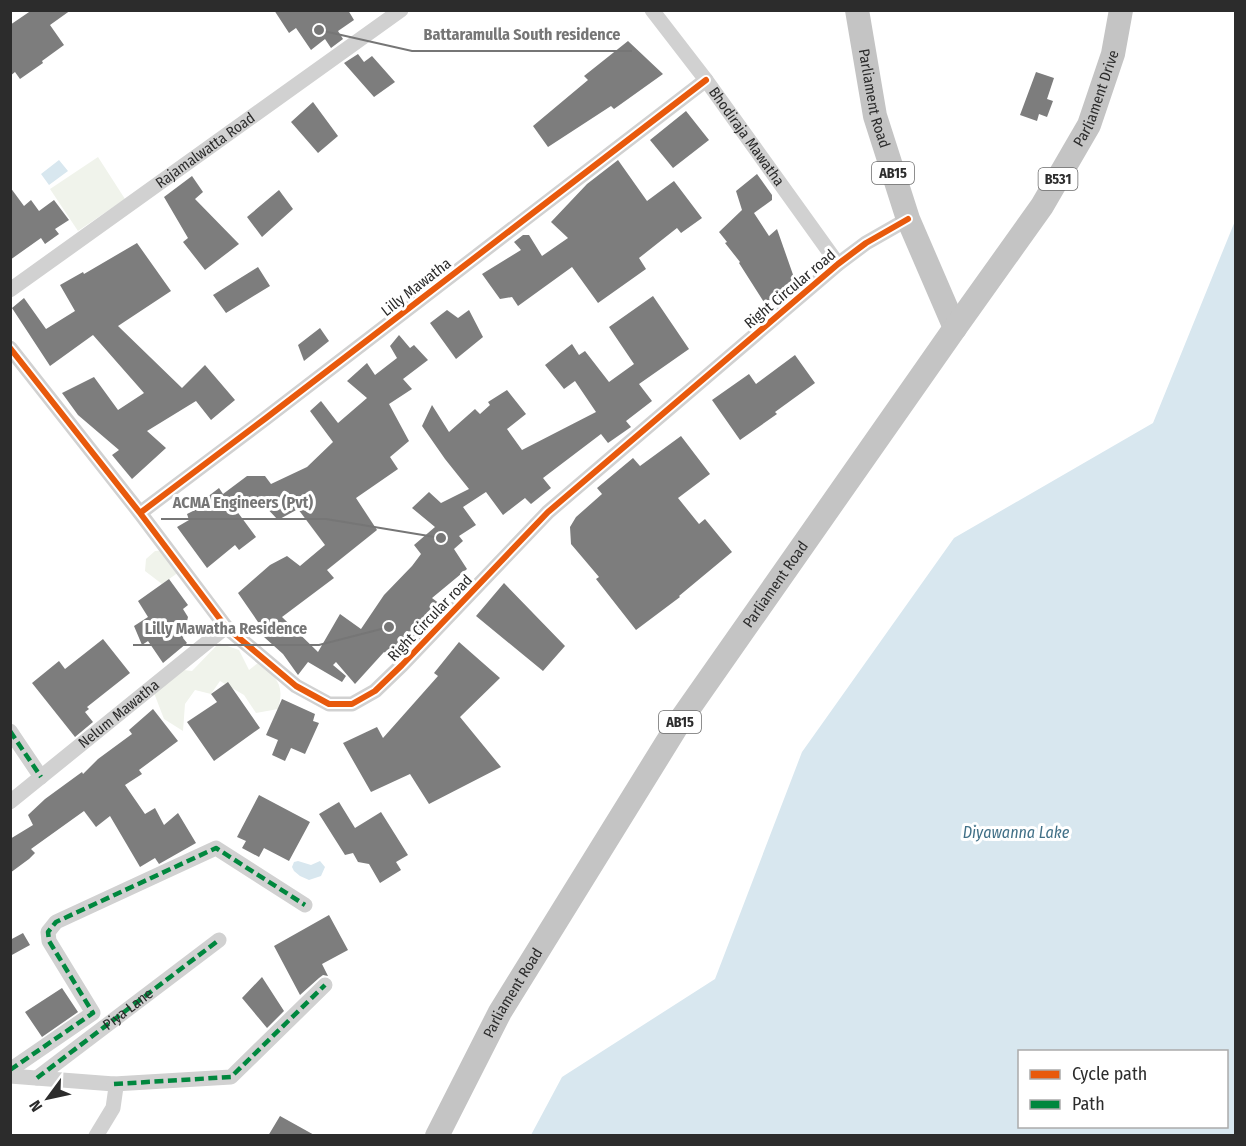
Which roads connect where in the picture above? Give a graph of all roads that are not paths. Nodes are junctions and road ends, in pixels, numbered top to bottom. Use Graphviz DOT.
graph roads {
  1 [pos="401,10"];
  2 [pos="652,10"];
  3 [pos="857,10"];
  4 [pos="1121,10"];
  5 [pos="706,80"];
  6 [pos="908,219"];
  7 [pos="838,264"];
  8 [pos="10,290"];
  9 [pos="955,328"];
  10 [pos="10,348"];
  11 [pos="140,513"];
  12 [pos="225,627"];
  13 [pos="10,731"];
  14 [pos="40,777"];
  15 [pos="10,802"];
  16 [pos="305,904"];
  17 [pos="219,939"];
  18 [pos="325,985"];
  19 [pos="10,1070"];
  20 [pos="10,1076"];
  21 [pos="37,1078"];
  22 [pos="114,1084"];
  23 [pos="96,1136"];
  24 [pos="437,1136"];
  1 -- 8 [label="street, Rajamalwatta Road"];
  2 -- 5 [label="street, Bhodiraja Mawatha"];
  3 -- 6 [label="main road, Parliament Road / AB15"];
  4 -- 9 [label="main road, Parliament Drive / B531"];
  5 -- 7 [label="street, Bhodiraja Mawatha"];
  5 -- 11 [label="street, Lilly Mawatha"];
  6 -- 7 [label="street, Right Circular road"];
  6 -- 9 [label="main road, Parliament Road / AB15"];
  7 -- 12 [label="street, Right Circular road"];
  9 -- 24 [label="main road, Parliament Road / AB15"];
  10 -- 11 [label="street, Right Circular road"];
  11 -- 12 [label="street, Right Circular road"];
  12 -- 14 [label="street, Nelum Mawatha"];
  13 -- 14 [label="street"];
  14 -- 15 [label="street, Nelum Mawatha"];
  16 -- 19 [label="street"];
  17 -- 21 [label="street, Piya Lane"];
  18 -- 22 [label="street"];
  20 -- 21 [label="street"];
  21 -- 22 [label="street"];
  22 -- 23 [label="street"];
}
